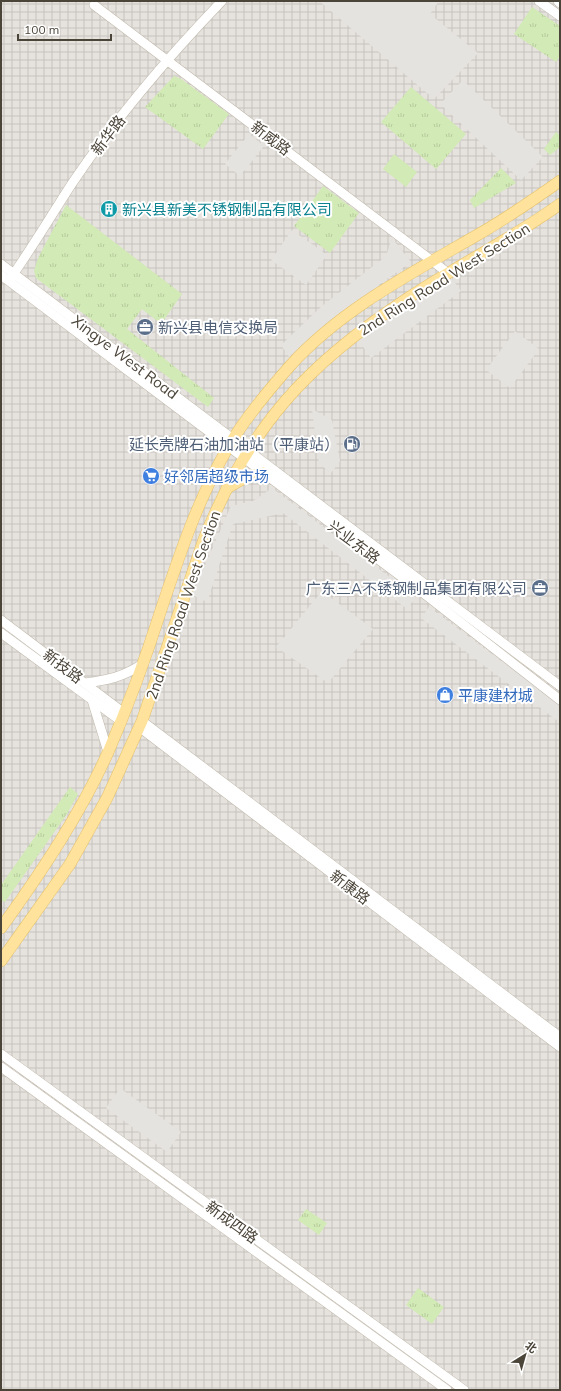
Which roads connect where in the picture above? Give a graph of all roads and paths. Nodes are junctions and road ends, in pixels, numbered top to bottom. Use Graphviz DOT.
graph roads {
  1 [pos="222,1"];
  2 [pos="540,1"];
  3 [pos="94,5"];
  4 [pos="560,16"];
  5 [pos="167,59"];
  6 [pos="560,181"];
  7 [pos="560,204"];
  8 [pos="433,260"];
  9 [pos="1,264"];
  10 [pos="448,273"];
  11 [pos="1,275"];
  12 [pos="12,278"];
  13 [pos="231,442"];
  14 [pos="246,454"];
  15 [pos="263,472"];
  16 [pos="226,489"];
  17 [pos="1,620"];
  18 [pos="1,633"];
  19 [pos="144,663"];
  20 [pos="85,683"];
  21 [pos="560,686"];
  22 [pos="92,700"];
  23 [pos="560,700"];
  24 [pos="123,717"];
  25 [pos="141,724"];
  26 [pos="108,752"];
  27 [pos="1,928"];
  28 [pos="1,961"];
  29 [pos="560,1036"];
  30 [pos="560,1047"];
  31 [pos="1,1054"];
  32 [pos="1,1067"];
  33 [pos="447,1390"];
  34 [pos="464,1390"];
  1 -- 5 [label="street, 新华路"];
  2 -- 4 [label="street"];
  3 -- 5 [label="street, 新威路"];
  5 -- 8 [label="street, 新威路"];
  5 -- 12 [label="street, 新华路"];
  6 -- 8 [label="main road, 2nd Ring Road West Section"];
  7 -- 10 [label="main road, 2nd Ring Road West Section"];
  8 -- 10 [label="street, 新威路"];
  8 -- 13 [label="main road, 2nd Ring Road West Section"];
  9 -- 12 [label="street, Xingye West Road"];
  10 -- 14 [label="main road, 2nd Ring Road West Section"];
  11 -- 12 [label="street"];
  12 -- 13 [label="street, Xingye West Road"];
  13 -- 14 [label="street, Xingye West Road"];
  13 -- 19 [label="main road, 2nd Ring Road West Section"];
  14 -- 15 [label="street, 兴业东路"];
  14 -- 16 [label="main road, 2nd Ring Road West Section"];
  14 -- 21 [label="street"];
  15 -- 16 [label="main road"];
  15 -- 23 [label="street, 兴业东路"];
  16 -- 25 [label="main road, 2nd Ring Road West Section"];
  17 -- 20 [label="street, 新技路"];
  18 -- 22 [label="street, 新技路"];
  19 -- 20 [label="street"];
  19 -- 24 [label="main road, 2nd Ring Road West Section"];
  20 -- 24 [label="street, 新技路"];
  22 -- 24 [label="street, 新技路"];
  22 -- 26 [label="street"];
  24 -- 26 [label="main road, 2nd Ring Road West Section"];
  25 -- 28 [label="main road, 2nd Ring Road West Section"];
  25 -- 29 [label="street, 新康路"];
  25 -- 30 [label="street, 新康路"];
  26 -- 27 [label="main road, 2nd Ring Road West Section"];
  31 -- 34 [label="street, 新成四路"];
  32 -- 33 [label="street, 新成四路"];
}
